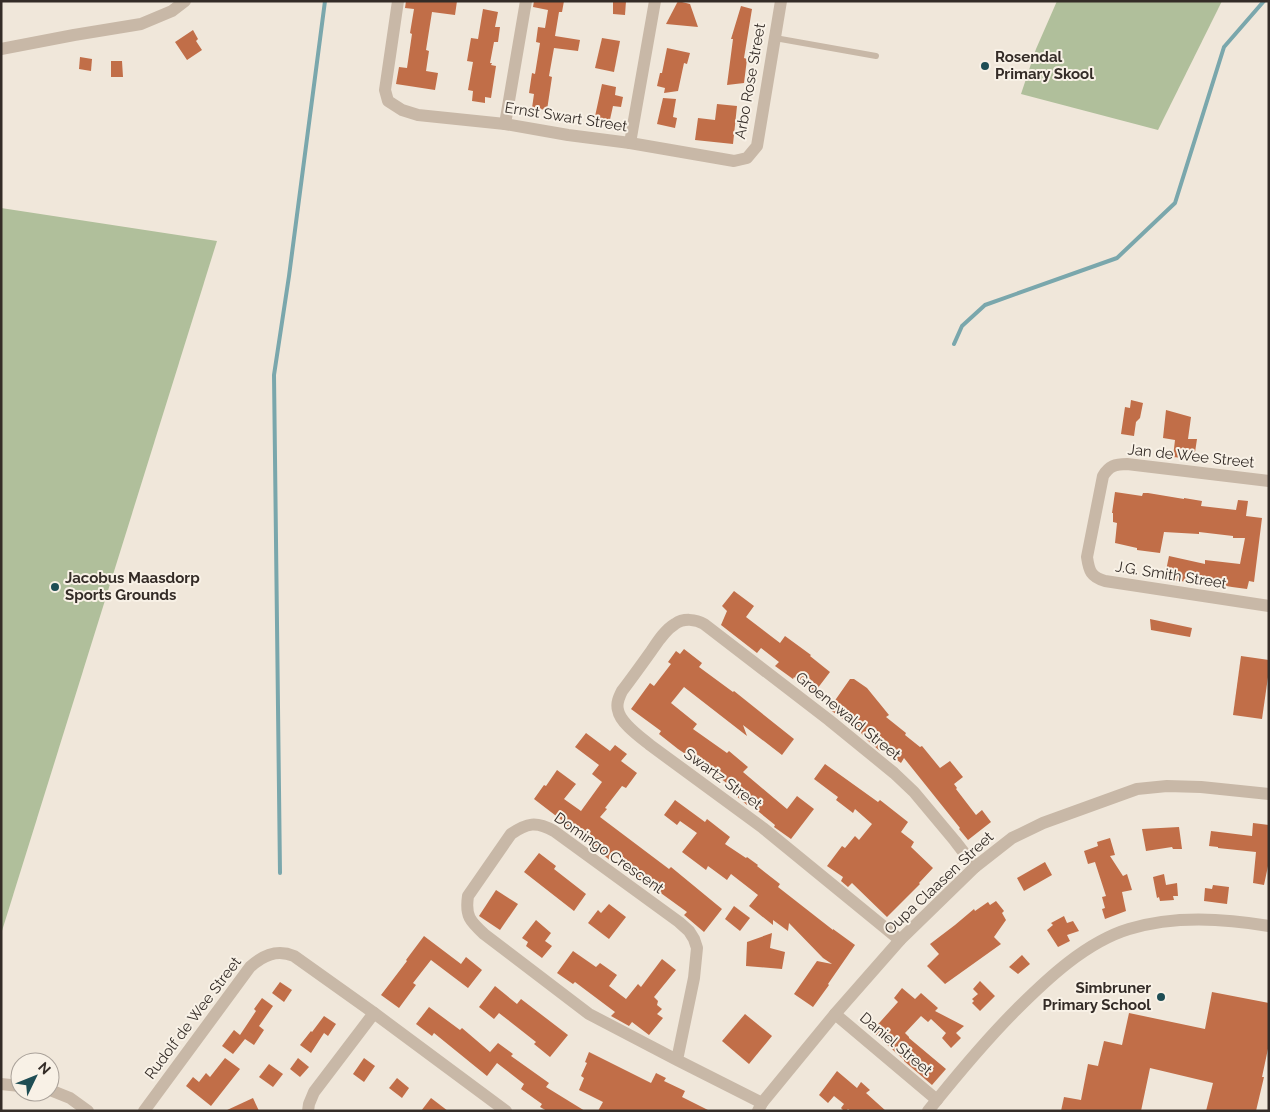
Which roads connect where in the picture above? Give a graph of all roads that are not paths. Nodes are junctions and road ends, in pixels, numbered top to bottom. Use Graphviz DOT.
graph roads {
  1 [pos="185,1"];
  2 [pos="398,1"];
  3 [pos="526,1"];
  4 [pos="655,1"];
  5 [pos="781,1"];
  6 [pos="775,38"];
  7 [pos="1,49"];
  8 [pos="876,56"];
  9 [pos="505,124"];
  10 [pos="630,143"];
  11 [pos="741,160"];
  12 [pos="1269,481"];
  13 [pos="1098,494"];
  14 [pos="1269,606"];
  15 [pos="680,621"];
  16 [pos="1269,794"];
  17 [pos="975,867"];
  18 [pos="1269,926"];
  19 [pos="900,940"];
  20 [pos="374,1013"];
  21 [pos="835,1014"];
  22 [pos="677,1060"];
  23 [pos="60,1094"];
  24 [pos="937,1100"];
  25 [pos="760,1107"];
  26 [pos="88,1111"];
  27 [pos="144,1111"];
  28 [pos="308,1111"];
  29 [pos="506,1111"];
  30 [pos="928,1111"];
  1 -- 7 [label="street"];
  2 -- 9 [label="street, Ernst Swart Street"];
  3 -- 9 [label="street"];
  4 -- 10 [label="street"];
  5 -- 6 [label="street, Arbo Rose Street"];
  6 -- 8 [label="lane"];
  6 -- 11 [label="street, Arbo Rose Street"];
  9 -- 10 [label="street, Ernst Swart Street"];
  10 -- 11 [label="street, Ernst Swart Street"];
  12 -- 13 [label="street, Jan de Wee Street"];
  13 -- 14 [label="street, J.G. Smith Street"];
  15 -- 17 [label="street, Groenewald Street"];
  15 -- 19 [label="street, Swartz Street"];
  16 -- 17 [label="street, Oupa Claasen Street"];
  17 -- 19 [label="street, Oupa Claasen Street"];
  18 -- 24 [label="street"];
  19 -- 21 [label="street, Oupa Claasen Street"];
  20 -- 27 [label="street, Rudolf de Wee Street"];
  20 -- 28 [label="street"];
  20 -- 29 [label="street, Rudolf de Wee Street"];
  21 -- 24 [label="street, Daniel Street"];
  21 -- 25 [label="street, Oupa Claasen Street"];
  22 -- 22 [label="street, Domingo Crescent"];
  22 -- 25 [label="street, Domingo Crescent"];
  23 -- 26 [label="street"];
  24 -- 30 [label="street"];
}
